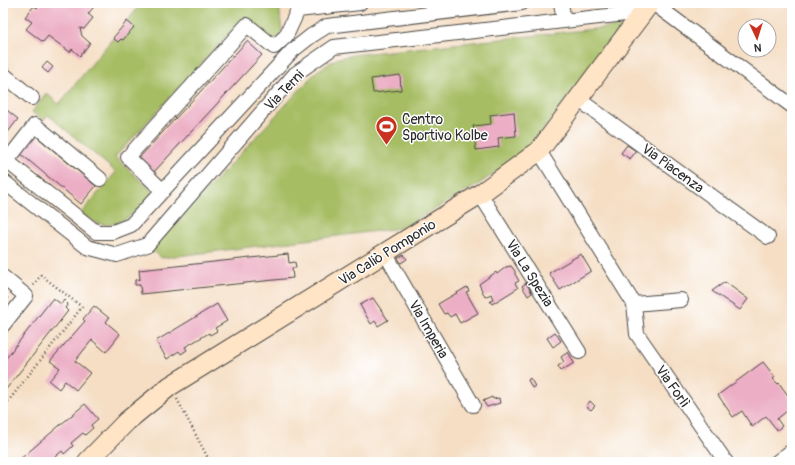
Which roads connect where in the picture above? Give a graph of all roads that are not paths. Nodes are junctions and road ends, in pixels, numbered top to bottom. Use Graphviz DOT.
graph roads {
  1 [pos="354,3"];
  2 [pos="522,3"];
  3 [pos="561,3"];
  4 [pos="649,6"];
  5 [pos="297,7"];
  6 [pos="323,7"];
  7 [pos="446,7"];
  8 [pos="564,21"];
  9 [pos="327,26"];
  10 [pos="450,34"];
  11 [pos="3,74"];
  12 [pos="32,98"];
  13 [pos="578,99"];
  14 [pos="792,106"];
  15 [pos="539,150"];
  16 [pos="4,162"];
  17 [pos="100,179"];
  18 [pos="3,181"];
  19 [pos="163,191"];
  20 [pos="480,194"];
  21 [pos="768,237"];
  22 [pos="385,253"];
  23 [pos="3,277"];
  24 [pos="681,300"];
  25 [pos="634,304"];
  26 [pos="3,325"];
  27 [pos="579,352"];
  28 [pos="473,405"];
  29 [pos="792,451"];
  30 [pos="87,462"];
  31 [pos="726,462"];
  32 [pos="777,462"];
  1 -- 6 [label="street"];
  2 -- 7 [label="street, Via Terni"];
  3 -- 8 [label="street"];
  4 -- 8 [label="street, Via Terni"];
  4 -- 13 [label="street, Via Caliò Pomponio"];
  4 -- 14 [label="street"];
  5 -- 6 [label="street"];
  5 -- 19 [label="street"];
  6 -- 9 [label="street"];
  7 -- 9 [label="street, Via Terni"];
  7 -- 10 [label="street"];
  8 -- 10 [label="street, Via Terni"];
  9 -- 19 [label="street, Via Terni"];
  10 -- 18 [label="street, Via Terni"];
  11 -- 12 [label="street"];
  13 -- 15 [label="street, Via Caliò Pomponio"];
  13 -- 21 [label="street, Via Piacenza"];
  15 -- 20 [label="street, Via Caliò Pomponio"];
  15 -- 25 [label="street, Via Forlì"];
  16 -- 17 [label="street"];
  16 -- 19 [label="street, Via Terni"];
  20 -- 22 [label="street, Via Caliò Pomponio"];
  20 -- 27 [label="street, Via La Spezia"];
  22 -- 28 [label="street, Via Imperia"];
  22 -- 30 [label="street, Via Caliò Pomponio"];
  23 -- 26 [label="street"];
  24 -- 25 [label="street"];
  25 -- 31 [label="street, Via Forlì"];
  29 -- 32 [label="street"];
}
